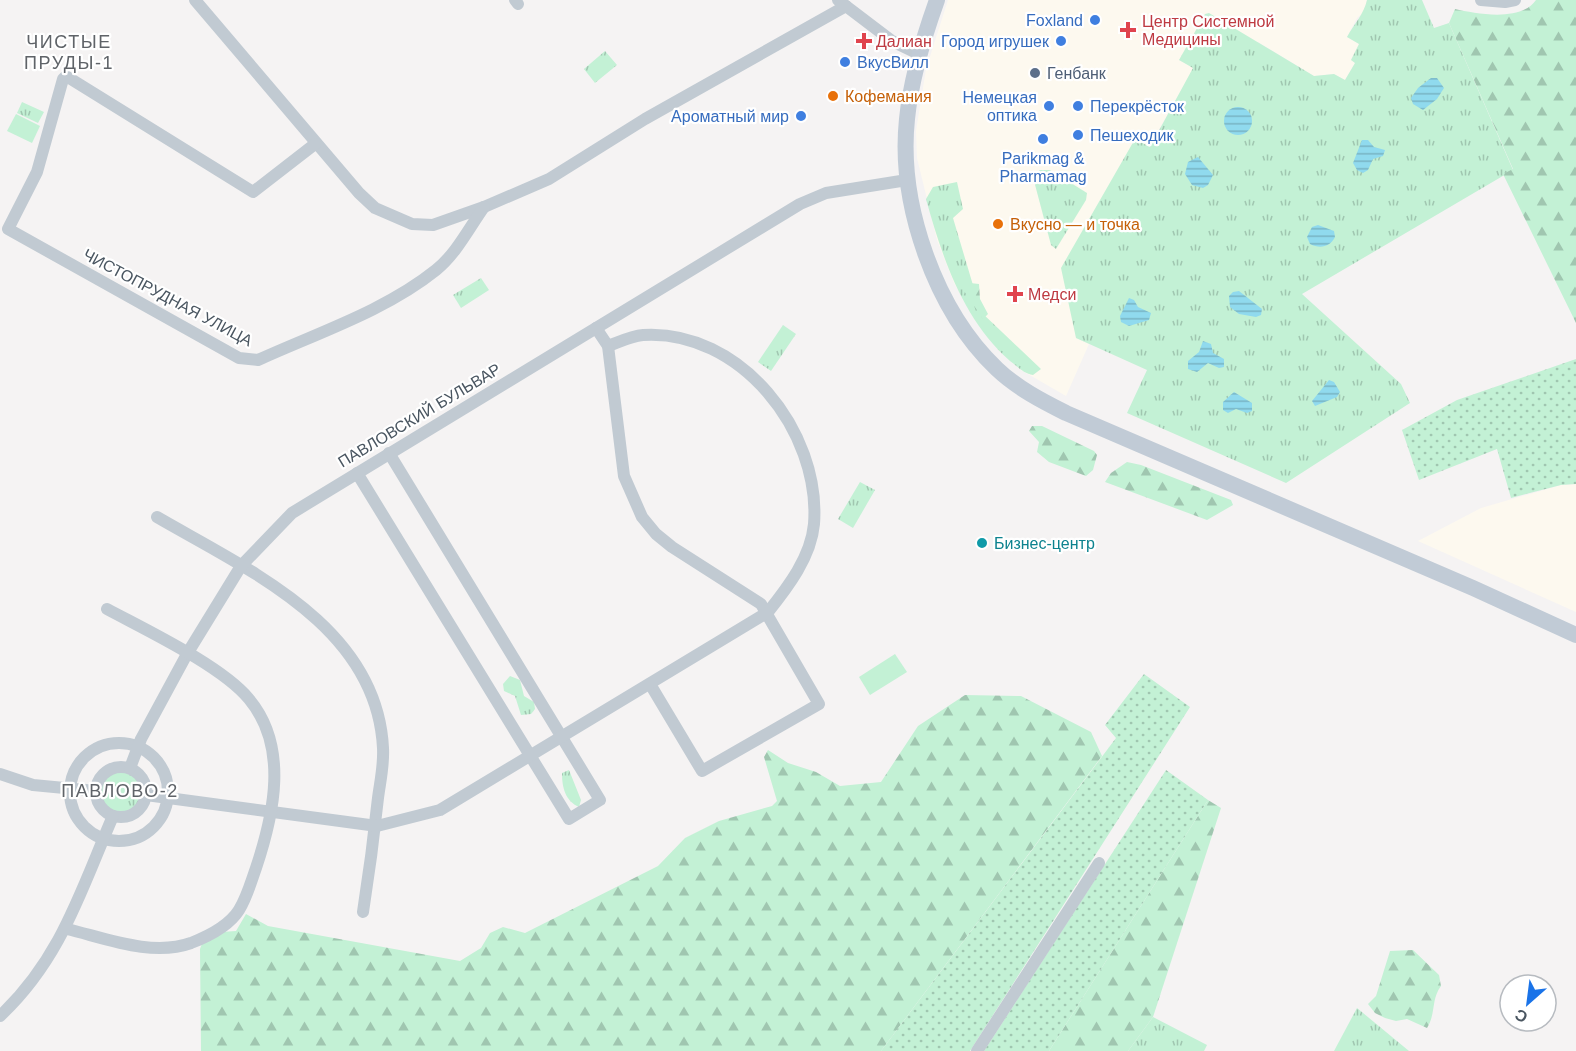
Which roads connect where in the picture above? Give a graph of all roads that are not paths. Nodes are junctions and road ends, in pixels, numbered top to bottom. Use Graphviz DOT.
graph roads {
  1 [pos="195,0"];
  2 [pos="937,0"];
  3 [pos="1481,0"];
  4 [pos="1515,0"];
  5 [pos="842,3"];
  6 [pos="919,54"];
  7 [pos="315,144"];
  8 [pos="907,180"];
  9 [pos="484,207"];
  10 [pos="596,328"];
  11 [pos="608,346"];
  12 [pos="389,453"];
  13 [pos="357,472"];
  14 [pos="157,518"];
  15 [pos="241,566"];
  16 [pos="107,609"];
  17 [pos="768,612"];
  18 [pos="1576,635"];
  19 [pos="187,654"];
  20 [pos="650,684"];
  21 [pos="562,737"];
  22 [pos="137,747"];
  23 [pos="531,756"];
  24 [pos="130,768"];
  25 [pos="0,774"];
  26 [pos="70,789"];
  27 [pos="96,791"];
  28 [pos="146,795"];
  29 [pos="168,799"];
  30 [pos="272,814"];
  31 [pos="113,816"];
  32 [pos="377,826"];
  33 [pos="104,839"];
  34 [pos="1099,863"];
  35 [pos="363,912"];
  36 [pos="67,928"];
  37 [pos="0,1016"];
  38 [pos="977,1051"];
  1 -- 7 [label="street"];
  2 -- 6 [label="main road"];
  3 -- 4 [label="street"];
  5 -- 6 [label="street"];
  5 -- 9 [label="street"];
  6 -- 8 [label="main road"];
  7 -- 9 [label="street"];
  7 -- 9 [label="street, ЧИСТОПРУДНАЯ УЛИЦА"];
  8 -- 10 [label="street, ПАВЛОВСКИЙ БУЛЬВАР"];
  8 -- 18 [label="main road"];
  10 -- 11 [label="street"];
  10 -- 12 [label="street, ПАВЛОВСКИЙ БУЛЬВАР"];
  11 -- 17 [label="street"];
  11 -- 17 [label="street"];
  12 -- 13 [label="street, ПАВЛОВСКИЙ БУЛЬВАР"];
  12 -- 21 [label="street"];
  13 -- 15 [label="street, ПАВЛОВСКИЙ БУЛЬВАР"];
  13 -- 23 [label="street"];
  14 -- 15 [label="street"];
  15 -- 19 [label="street, ПАВЛОВСКИЙ БУЛЬВАР"];
  15 -- 32 [label="street"];
  16 -- 19 [label="street"];
  17 -- 20 [label="street"];
  17 -- 20 [label="street"];
  19 -- 22 [label="street, ПАВЛОВСКИЙ БУЛЬВАР"];
  19 -- 30 [label="street"];
  20 -- 21 [label="street"];
  21 -- 23 [label="street"];
  21 -- 23 [label="street"];
  22 -- 24 [label="street, ПАВЛОВСКИЙ БУЛЬВАР"];
  22 -- 26 [label="street"];
  22 -- 29 [label="street"];
  23 -- 32 [label="street"];
  24 -- 27 [label="street"];
  24 -- 28 [label="street"];
  25 -- 26 [label="street"];
  26 -- 27 [label="street"];
  26 -- 33 [label="street"];
  27 -- 31 [label="street"];
  28 -- 29 [label="street"];
  28 -- 31 [label="street"];
  29 -- 30 [label="street"];
  29 -- 33 [label="street"];
  30 -- 32 [label="street"];
  30 -- 36 [label="street"];
  31 -- 33 [label="street"];
  32 -- 35 [label="street"];
  33 -- 36 [label="street"];
  34 -- 38 [label="street"];
  36 -- 37 [label="street"];
}
